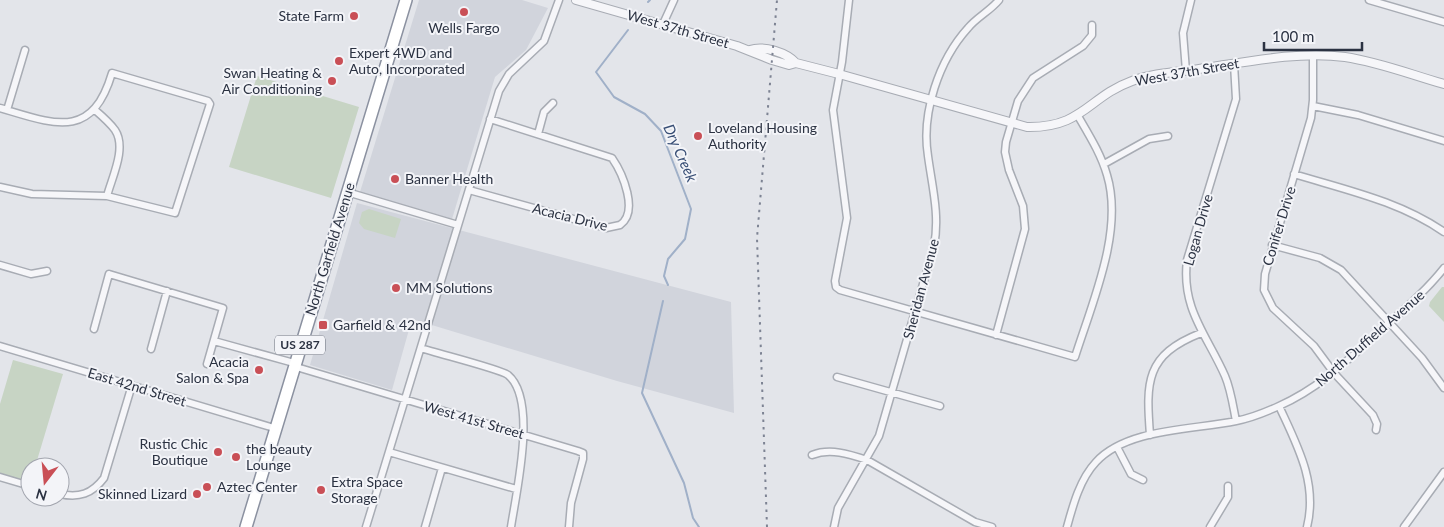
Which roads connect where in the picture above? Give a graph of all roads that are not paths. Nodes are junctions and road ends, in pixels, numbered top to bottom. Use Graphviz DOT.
graph roads {
  1 [pos="406,0"];
  2 [pos="560,0"];
  3 [pos="576,0"];
  4 [pos="674,0"];
  5 [pos="849,0"];
  6 [pos="1000,0"];
  7 [pos="1191,0"];
  8 [pos="1369,0"];
  9 [pos="1444,22"];
  10 [pos="663,24"];
  11 [pos="1092,26"];
  12 [pos="25,50"];
  13 [pos="1312,55"];
  14 [pos="1234,64"];
  15 [pos="1186,70"];
  16 [pos="839,74"];
  17 [pos="1444,84"];
  18 [pos="932,101"];
  19 [pos="553,104"];
  20 [pos="1313,106"];
  21 [pos="3,109"];
  22 [pos="95,110"];
  23 [pos="1078,116"];
  24 [pos="490,119"];
  25 [pos="1012,124"];
  26 [pos="538,134"];
  27 [pos="1168,136"];
  28 [pos="1444,141"];
  29 [pos="1104,164"];
  30 [pos="1294,174"];
  31 [pos="0,187"];
  32 [pos="469,190"];
  33 [pos="347,192"];
  34 [pos="107,196"];
  35 [pos="458,225"];
  36 [pos="1444,232"];
  37 [pos="1272,245"];
  38 [pos="0,265"];
  39 [pos="1444,268"];
  40 [pos="47,272"];
  41 [pos="167,291"];
  42 [pos="915,312"];
  43 [pos="1389,323"];
  44 [pos="94,329"];
  45 [pos="1201,333"];
  46 [pos="996,335"];
  47 [pos="214,341"];
  48 [pos="0,346"];
  49 [pos="421,348"];
  50 [pos="151,349"];
  51 [pos="207,364"];
  52 [pos="294,365"];
  53 [pos="1334,373"];
  54 [pos="837,377"];
  55 [pos="132,385"];
  56 [pos="1444,388"];
  57 [pos="892,393"];
  58 [pos="405,400"];
  59 [pos="940,406"];
  60 [pos="1280,406"];
  61 [pos="1236,421"];
  62 [pos="274,428"];
  63 [pos="1376,430"];
  64 [pos="524,435"];
  65 [pos="1150,435"];
  66 [pos="1117,447"];
  67 [pos="389,452"];
  68 [pos="812,455"];
  69 [pos="867,460"];
  70 [pos="442,468"];
  71 [pos="1444,472"];
  72 [pos="0,477"];
  73 [pos="1143,480"];
  74 [pos="20,483"];
  75 [pos="1228,486"];
  76 [pos="516,489"];
  77 [pos="70,496"];
  78 [pos="246,527"];
  79 [pos="366,527"];
  80 [pos="425,527"];
  81 [pos="511,527"];
  82 [pos="569,527"];
  83 [pos="834,527"];
  84 [pos="992,527"];
  85 [pos="1067,527"];
  86 [pos="1210,527"];
  87 [pos="1307,527"];
  88 [pos="1404,527"];
  1 -- 33 [label="highway, North Garfield Avenue / US 287"];
  2 -- 24 [label="street"];
  3 -- 10 [label="street, West 37th Street"];
  4 -- 10 [label="street"];
  5 -- 16 [label="street"];
  6 -- 18 [label="street, Sheridan Avenue"];
  7 -- 15 [label="street"];
  8 -- 9 [label="street"];
  10 -- 16 [label="street, West 37th Street"];
  11 -- 25 [label="street"];
  12 -- 21 [label="street"];
  13 -- 14 [label="street, West 37th Street"];
  13 -- 17 [label="street, West 37th Street"];
  13 -- 20 [label="street, Conifer Drive"];
  14 -- 15 [label="street, West 37th Street"];
  14 -- 45 [label="street, Logan Drive"];
  15 -- 23 [label="street, West 37th Street"];
  16 -- 18 [label="street, West 37th Street"];
  16 -- 42 [label="street"];
  18 -- 25 [label="street, West 37th Street"];
  18 -- 42 [label="street, Sheridan Avenue"];
  19 -- 26 [label="street"];
  20 -- 28 [label="street"];
  20 -- 30 [label="street, Conifer Drive"];
  21 -- 22 [label="street"];
  22 -- 34 [label="street"];
  22 -- 34 [label="street"];
  23 -- 25 [label="street, West 37th Street"];
  23 -- 29 [label="street"];
  24 -- 26 [label="street, Acacia Drive"];
  24 -- 32 [label="street"];
  25 -- 46 [label="street"];
  26 -- 32 [label="street, Acacia Drive"];
  27 -- 29 [label="street"];
  29 -- 46 [label="street"];
  30 -- 36 [label="street"];
  30 -- 37 [label="street, Conifer Drive"];
  31 -- 34 [label="street"];
  32 -- 35 [label="street"];
  33 -- 35 [label="street"];
  33 -- 52 [label="highway, North Garfield Avenue / US 287"];
  35 -- 49 [label="street"];
  37 -- 43 [label="street"];
  37 -- 53 [label="street, Conifer Drive"];
  38 -- 40 [label="street"];
  39 -- 43 [label="street, North Duffield Avenue"];
  41 -- 44 [label="street"];
  41 -- 47 [label="street"];
  41 -- 50 [label="street"];
  42 -- 46 [label="street"];
  42 -- 57 [label="street, Sheridan Avenue"];
  43 -- 53 [label="street, North Duffield Avenue"];
  43 -- 56 [label="street"];
  45 -- 61 [label="street, Logan Drive"];
  45 -- 65 [label="street"];
  47 -- 51 [label="street"];
  47 -- 52 [label="street, West 41st Street"];
  48 -- 55 [label="street, East 42nd Street"];
  49 -- 58 [label="street"];
  49 -- 64 [label="street"];
  52 -- 58 [label="street, West 41st Street"];
  52 -- 62 [label="highway, North Garfield Avenue / US 287"];
  53 -- 60 [label="street, North Duffield Avenue"];
  53 -- 63 [label="street, Conifer Drive"];
  54 -- 57 [label="street"];
  55 -- 62 [label="street, East 42nd Street"];
  55 -- 77 [label="street"];
  57 -- 59 [label="street"];
  57 -- 69 [label="street, Sheridan Avenue"];
  58 -- 64 [label="street, West 41st Street"];
  58 -- 67 [label="street"];
  60 -- 61 [label="street, North Duffield Avenue"];
  60 -- 87 [label="street"];
  61 -- 65 [label="street, North Duffield Avenue"];
  62 -- 78 [label="highway, North Garfield Avenue / US 287"];
  64 -- 76 [label="street"];
  64 -- 82 [label="street, West 41st Street"];
  65 -- 66 [label="street, North Duffield Avenue"];
  66 -- 73 [label="street"];
  66 -- 85 [label="street, North Duffield Avenue"];
  67 -- 70 [label="street"];
  67 -- 79 [label="street"];
  68 -- 69 [label="street"];
  69 -- 83 [label="street, Sheridan Avenue"];
  69 -- 84 [label="street"];
  70 -- 76 [label="street"];
  70 -- 80 [label="street"];
  71 -- 88 [label="street"];
  72 -- 74 [label="street"];
  75 -- 86 [label="street"];
  76 -- 81 [label="street"];
}
